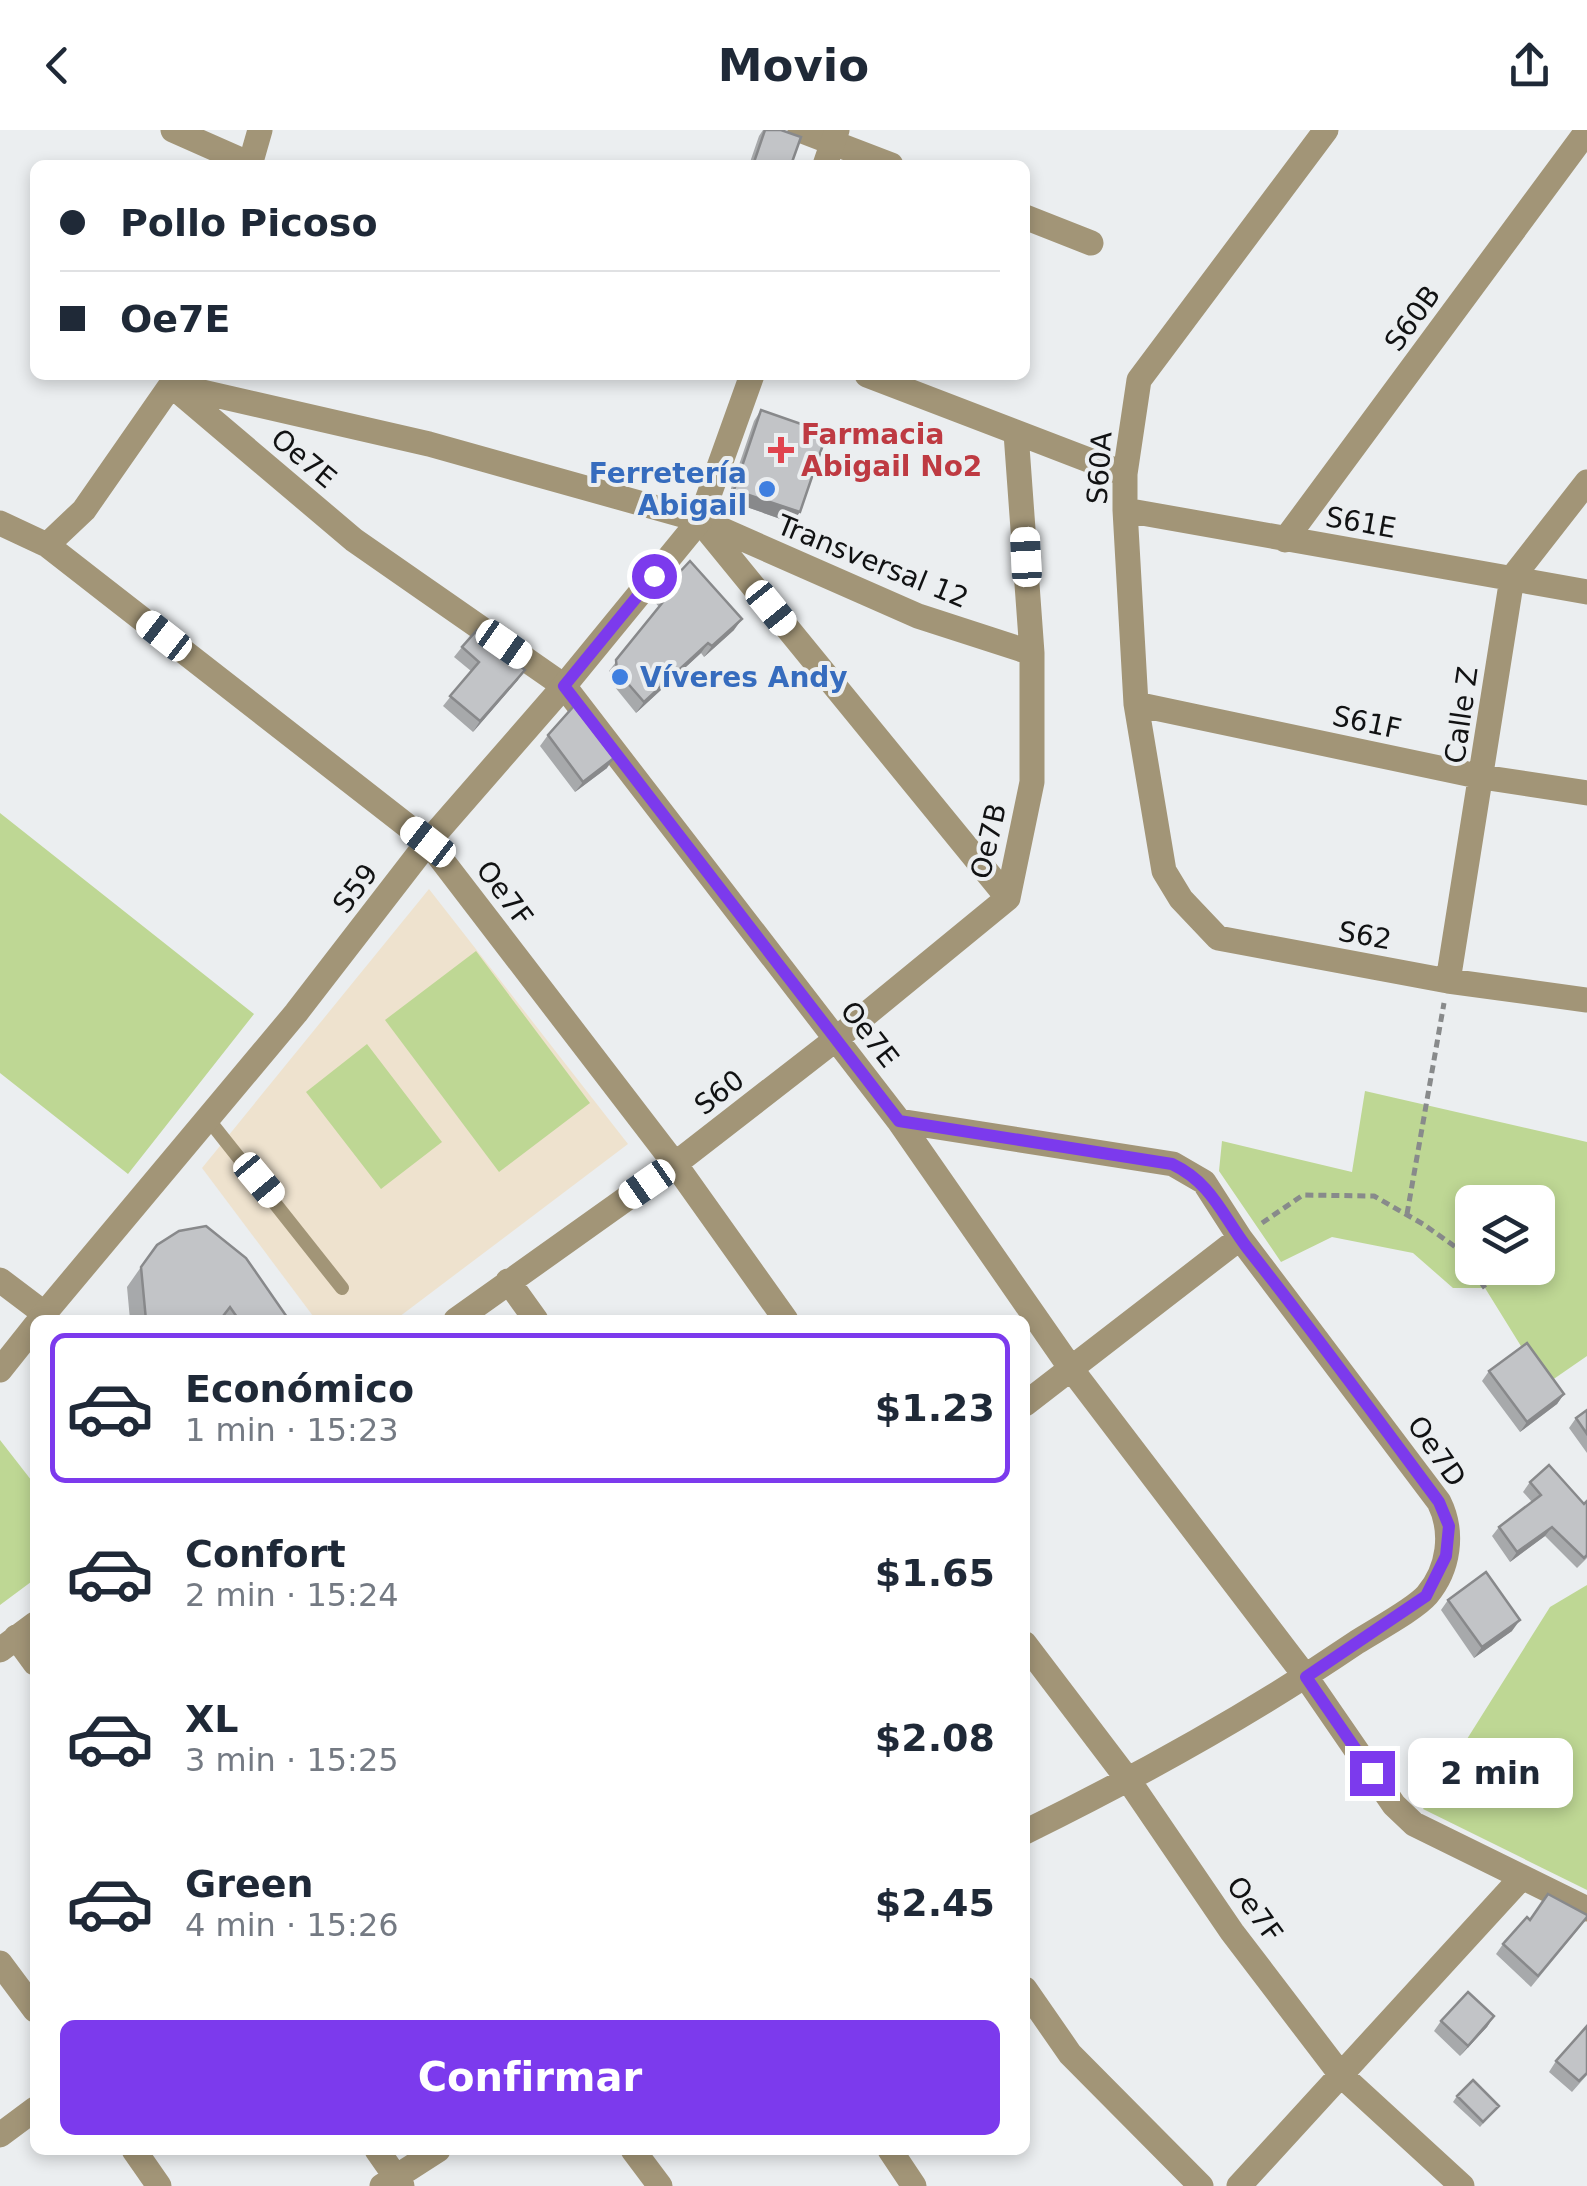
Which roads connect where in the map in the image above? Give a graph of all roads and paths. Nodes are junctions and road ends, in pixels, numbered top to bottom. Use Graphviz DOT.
graph roads {
  1 [pos="173,130"];
  2 [pos="260,130"];
  3 [pos="800,130"];
  4 [pos="1326,130"];
  5 [pos="1581,137"];
  6 [pos="832,146"];
  7 [pos="240,160"];
  8 [pos="252,160"];
  9 [pos="875,160"];
  10 [pos="1030,219"];
  11 [pos="1091,243"];
  12 [pos="173,380"];
  13 [pos="750,380"];
  14 [pos="881,380"];
  15 [pos="1016,433"];
  16 [pos="1124,474"];
  17 [pos="1587,482"];
  18 [pos="1125,510"];
  19 [pos="700,520"];
  20 [pos="0,523"];
  21 [pos="1285,540"];
  22 [pos="46,544"];
  23 [pos="1512,578"];
  24 [pos="1587,592"];
  25 [pos="1032,654"];
  26 [pos="564,686"];
  27 [pos="1136,704"];
  28 [pos="1482,777"];
  29 [pos="1587,794"];
  30 [pos="428,842"];
  31 [pos="1164,871"];
  32 [pos="1008,898"];
  33 [pos="1448,981"];
  34 [pos="1587,1000"];
  35 [pos="836,1039"];
  36 [pos="208,1118"];
  37 [pos="899,1121"];
  38 [pos="675,1164"];
  39 [pos="1406,1214"];
  40 [pos="1240,1238"];
  41 [pos="0,1280"];
  42 [pos="508,1281"];
  43 [pos="342,1288"];
  44 [pos="1485,1288"];
  45 [pos="35,1315"];
  46 [pos="44,1315"];
  47 [pos="463,1315"];
  48 [pos="532,1315"];
  49 [pos="782,1315"];
  50 [pos="30,1332"];
  51 [pos="0,1370"];
  52 [pos="1072,1370"];
  53 [pos="1030,1400"];
  54 [pos="1030,1651"];
  55 [pos="1306,1677"];
  56 [pos="1129,1781"];
  57 [pos="1030,1830"];
  58 [pos="1522,1877"];
  59 [pos="1587,1910"];
  60 [pos="0,1963"];
  61 [pos="1030,1996"];
  62 [pos="30,2003"];
  63 [pos="1341,2074"];
  64 [pos="30,2113"];
  65 [pos="0,2135"];
  66 [pos="137,2155"];
  67 [pos="379,2155"];
  68 [pos="431,2155"];
  69 [pos="638,2155"];
  70 [pos="893,2155"];
  71 [pos="393,2183"];
  72 [pos="158,2186"];
  73 [pos="660,2186"];
  74 [pos="914,2186"];
  75 [pos="1200,2186"];
  76 [pos="1239,2186"];
  77 [pos="1462,2186"];
  1 -- 7 [label="street"];
  2 -- 8 [label="street"];
  3 -- 6 [label="street"];
  4 -- 16 [label="street, S60A"];
  5 -- 21 [label="street, S60B"];
  6 -- 9 [label="street"];
  10 -- 11 [label="street"];
  12 -- 19 [label="street, Transversal 12"];
  12 -- 22 [label="street"];
  12 -- 26 [label="street, Oe7E"];
  13 -- 19 [label="street, S59"];
  14 -- 15 [label="street"];
  15 -- 16 [label="street"];
  15 -- 25 [label="street, Oe7B"];
  16 -- 18 [label="street, S60A"];
  17 -- 23 [label="street, Calle Z"];
  18 -- 21 [label="street, S61E"];
  18 -- 27 [label="street, S60A"];
  19 -- 25 [label="street, Transversal 12"];
  19 -- 26 [label="street, S59"];
  19 -- 32 [label="street, Oe7B"];
  20 -- 22 [label="street, Oe7F"];
  21 -- 23 [label="street, S61E"];
  22 -- 30 [label="street, Oe7F"];
  23 -- 24 [label="street, S61E"];
  23 -- 28 [label="street, Calle Z"];
  25 -- 32 [label="street, Oe7B"];
  26 -- 30 [label="street, S59"];
  26 -- 35 [label="street, Oe7E"];
  27 -- 28 [label="street, S61F"];
  27 -- 31 [label="street, S60A"];
  28 -- 29 [label="street, S61F"];
  28 -- 33 [label="street, Calle Z"];
  30 -- 36 [label="street, S59"];
  30 -- 38 [label="street, Oe7F"];
  31 -- 33 [label="street, S62"];
  32 -- 35 [label="street, S60"];
  33 -- 34 [label="street, S62"];
  33 -- 39 [label="path"];
  35 -- 37 [label="street, Oe7E"];
  35 -- 38 [label="street, S60"];
  36 -- 43 [label="lane"];
  36 -- 46 [label="street, S59"];
  37 -- 40 [label="street"];
  37 -- 52 [label="street, Oe7E"];
  38 -- 42 [label="street, S60"];
  38 -- 49 [label="street, Oe7F"];
  39 -- 40 [label="path"];
  39 -- 44 [label="path"];
  40 -- 52 [label="street"];
  40 -- 55 [label="street, Oe7D"];
  41 -- 45 [label="street"];
  42 -- 47 [label="street, S60"];
  42 -- 48 [label="street"];
  50 -- 51 [label="street, S59"];
  52 -- 53 [label="street"];
  52 -- 55 [label="street, Oe7E"];
  54 -- 56 [label="street, Oe7F"];
  55 -- 56 [label="street"];
  55 -- 58 [label="street, Oe7E"];
  56 -- 57 [label="street"];
  56 -- 63 [label="street, Oe7F"];
  58 -- 59 [label="street"];
  58 -- 63 [label="street"];
  60 -- 62 [label="street"];
  61 -- 75 [label="street"];
  63 -- 76 [label="street"];
  63 -- 77 [label="street, Oe7F"];
  64 -- 65 [label="street"];
  66 -- 72 [label="street"];
  67 -- 71 [label="street"];
  68 -- 71 [label="street"];
  69 -- 73 [label="street"];
  70 -- 74 [label="street"];
}
